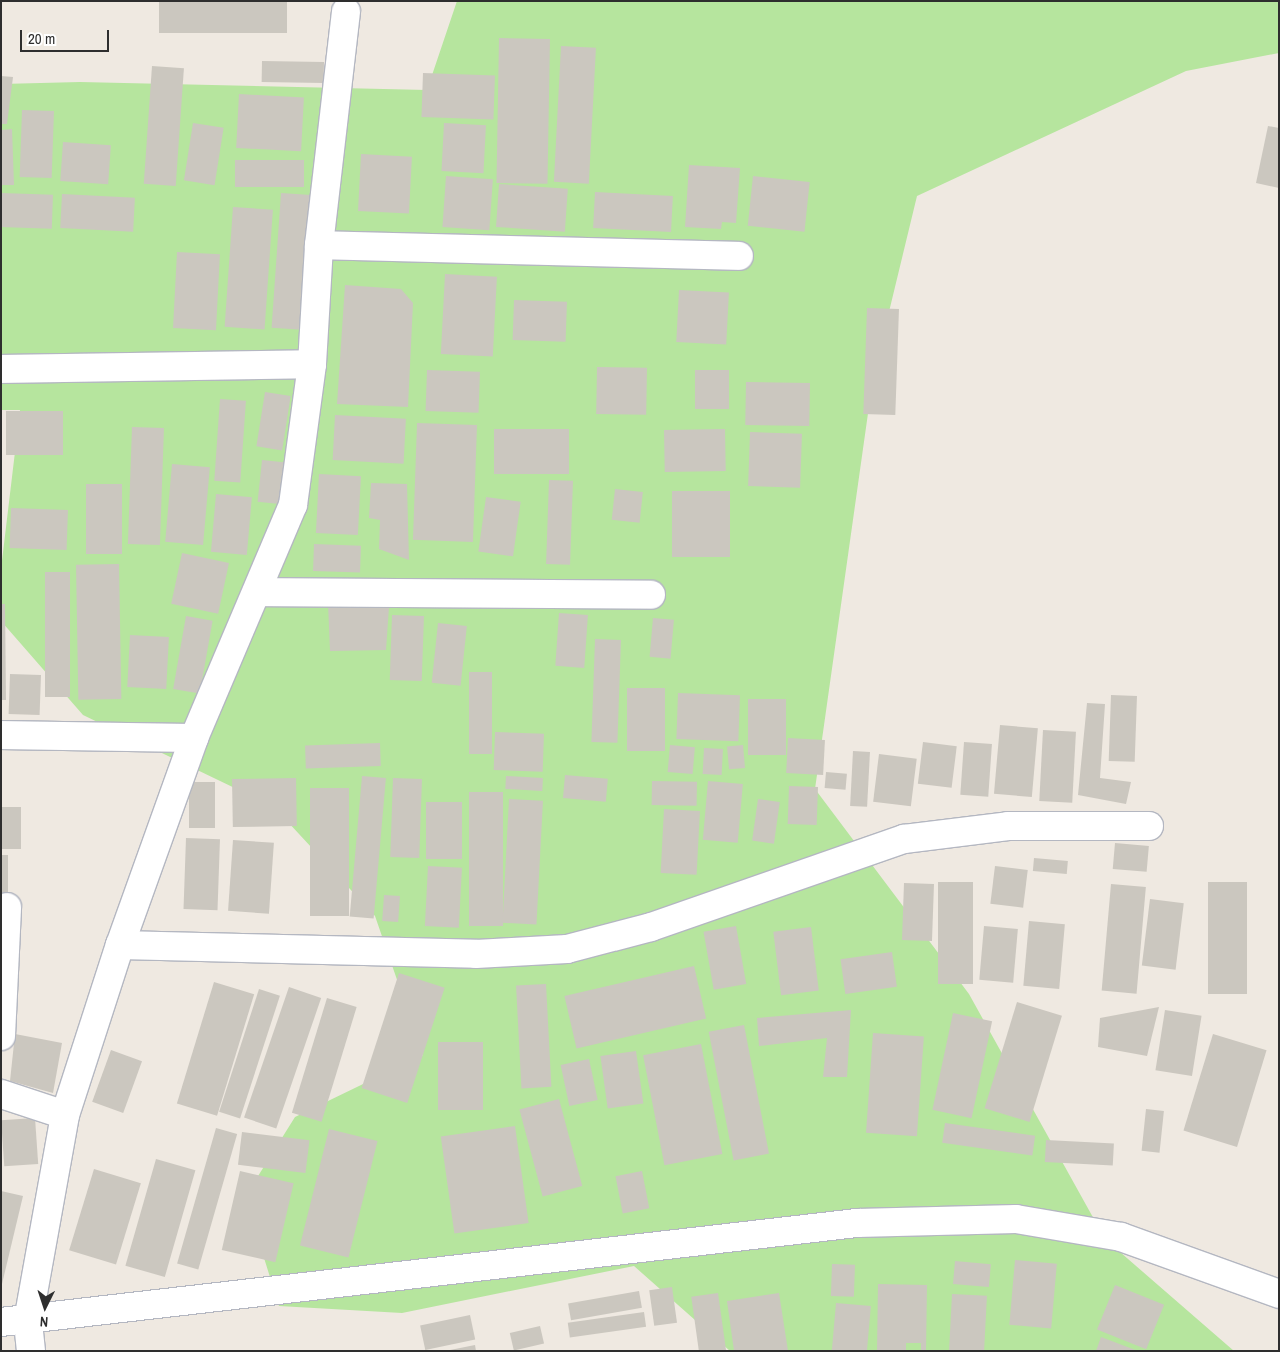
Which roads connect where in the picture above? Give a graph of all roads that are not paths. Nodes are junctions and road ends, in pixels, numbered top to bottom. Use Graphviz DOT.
graph roads {
  1 [pos="346,12"];
  2 [pos="318,245"];
  3 [pos="739,256"];
  4 [pos="312,364"];
  5 [pos="1,369"];
  6 [pos="257,592"];
  7 [pos="651,595"];
  8 [pos="1,735"];
  9 [pos="194,738"];
  10 [pos="1149,826"];
  11 [pos="7,907"];
  12 [pos="120,945"];
  13 [pos="1,1036"];
  14 [pos="1,1094"];
  15 [pos="65,1116"];
  16 [pos="1273,1291"];
  17 [pos="28,1321"];
  18 [pos="1,1322"];
  19 [pos="31,1351"];
  1 -- 2 [label="street"];
  2 -- 3 [label="street"];
  2 -- 4 [label="street"];
  4 -- 5 [label="street"];
  4 -- 6 [label="street"];
  6 -- 7 [label="street"];
  6 -- 9 [label="street"];
  8 -- 9 [label="street"];
  9 -- 12 [label="street"];
  10 -- 12 [label="street"];
  11 -- 13 [label="street"];
  12 -- 15 [label="street"];
  14 -- 15 [label="street"];
  15 -- 17 [label="street"];
  16 -- 17 [label="street"];
  17 -- 18 [label="street"];
  17 -- 19 [label="street"];
}
